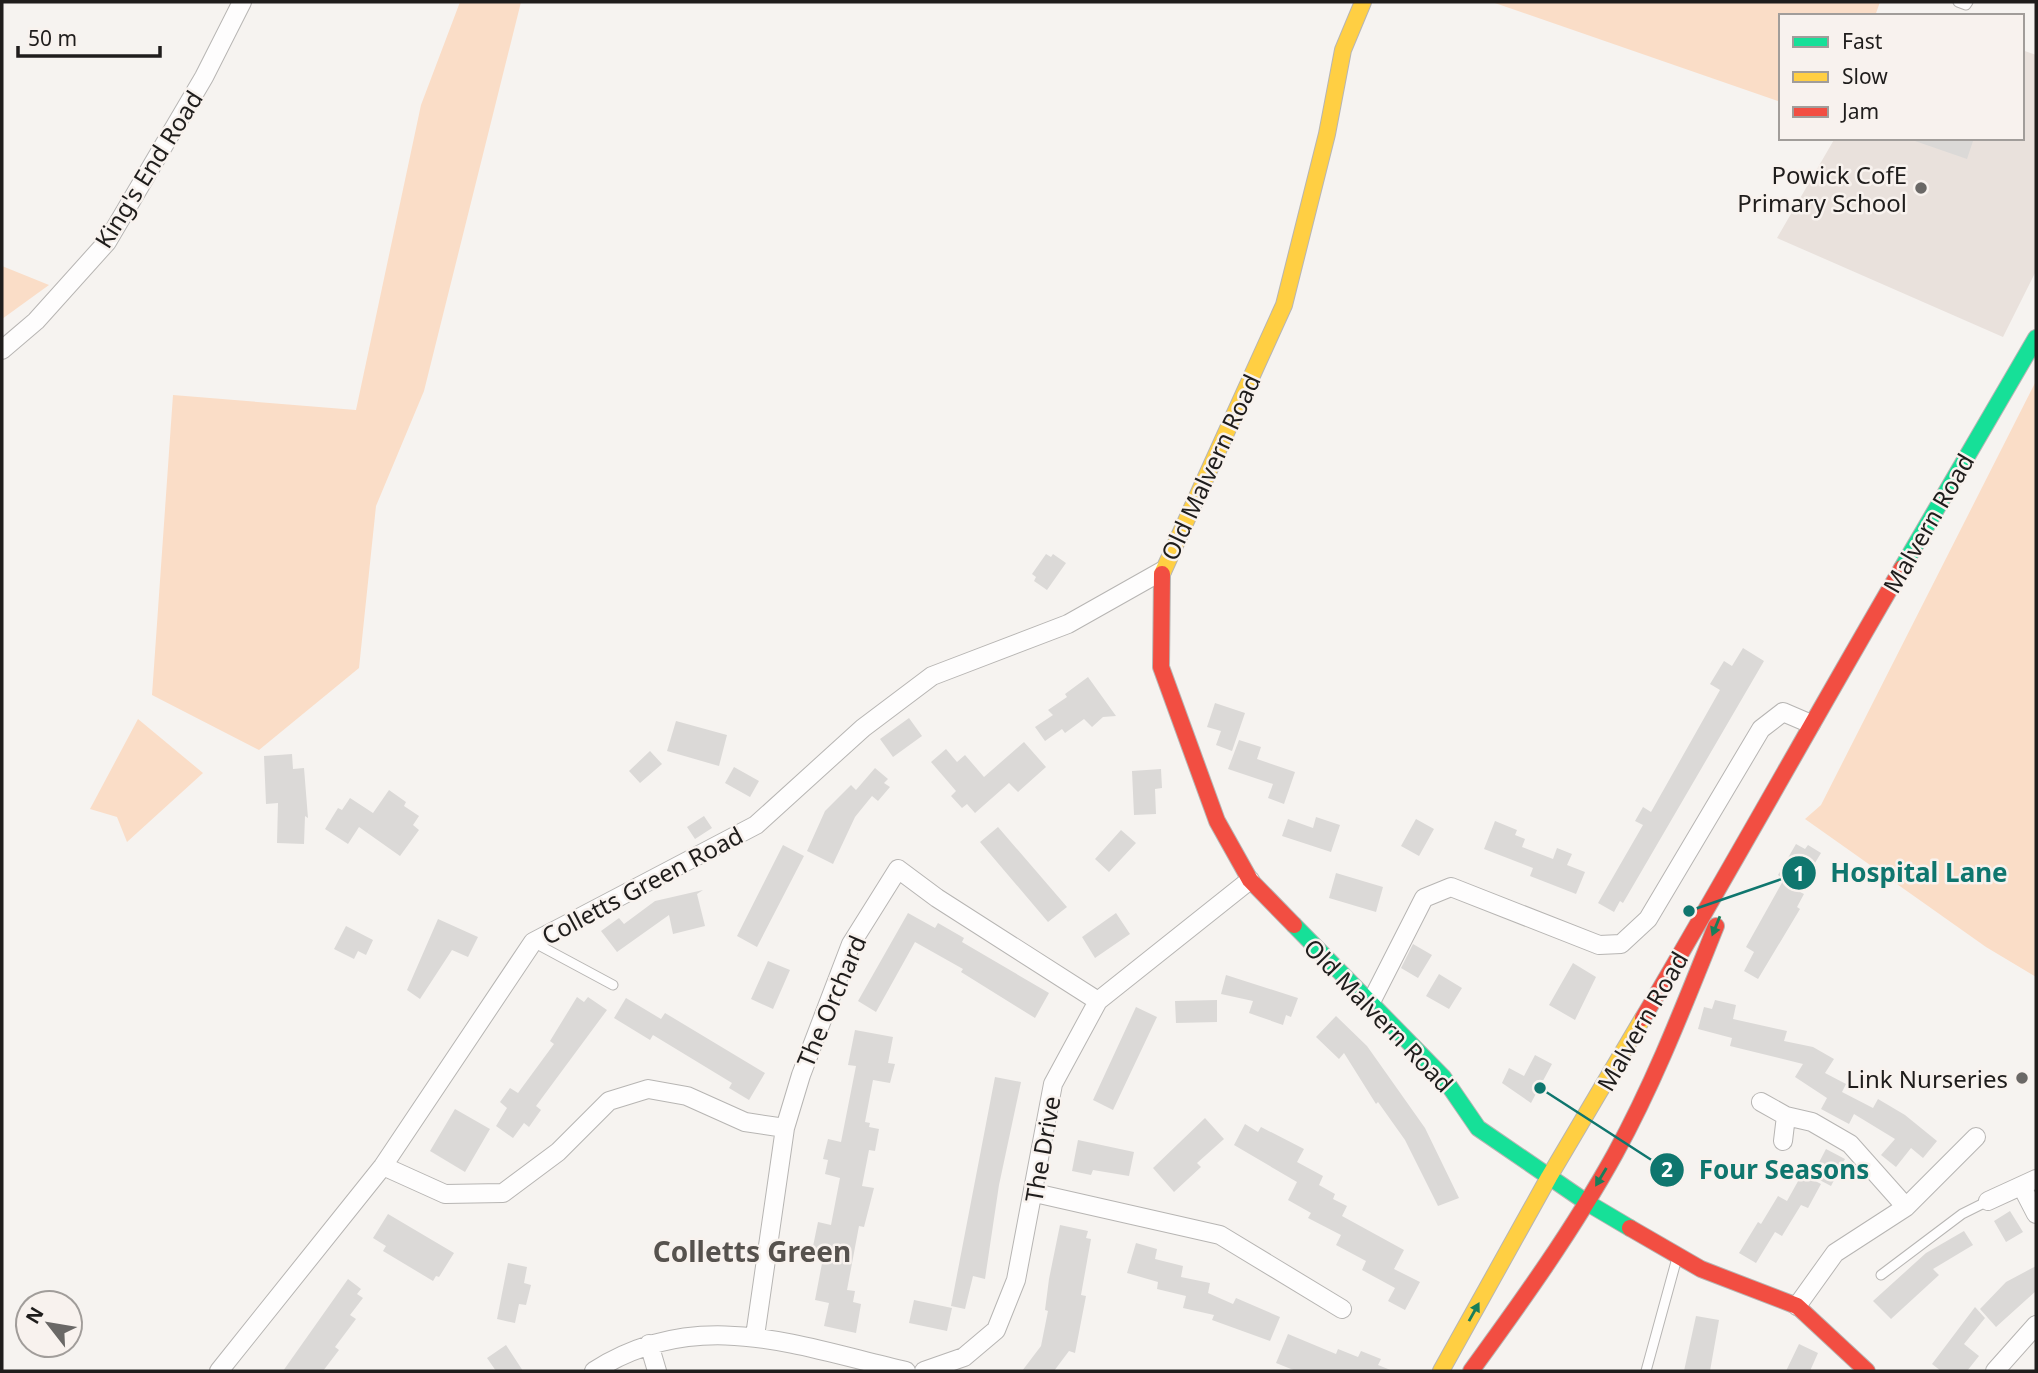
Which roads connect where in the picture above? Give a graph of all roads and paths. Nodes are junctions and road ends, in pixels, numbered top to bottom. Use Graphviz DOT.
graph roads {
  1 [pos="242,2"];
  2 [pos="1363,2"];
  3 [pos="1958,2"];
  4 [pos="1968,2"];
  5 [pos="2036,338"];
  6 [pos="2,350"];
  7 [pos="1161,571"];
  8 [pos="1811,724"];
  9 [pos="1761,818"];
  10 [pos="1250,880"];
  11 [pos="533,942"];
  12 [pos="613,985"];
  13 [pos="1098,1001"];
  14 [pos="1371,1002"];
  15 [pos="1761,1102"];
  16 [pos="1786,1116"];
  17 [pos="785,1128"];
  18 [pos="1976,1137"];
  19 [pos="1783,1140"];
  20 [pos="383,1166"];
  21 [pos="1549,1177"];
  22 [pos="2029,1183"];
  23 [pos="1035,1194"];
  24 [pos="1988,1201"];
  25 [pos="1586,1202"];
  26 [pos="1906,1207"];
  27 [pos="2036,1214"];
  28 [pos="1678,1255"];
  29 [pos="1881,1275"];
  30 [pos="1797,1306"];
  31 [pos="1342,1310"];
  32 [pos="2036,1325"];
  33 [pos="755,1336"];
  34 [pos="649,1344"];
  35 [pos="219,1371"];
  36 [pos="594,1371"];
  37 [pos="657,1371"];
  38 [pos="906,1371"];
  39 [pos="924,1371"];
  40 [pos="1441,1371"];
  41 [pos="1471,1371"];
  42 [pos="1646,1371"];
  43 [pos="1867,1371"];
  44 [pos="1996,1371"];
  1 -- 6 [label="street, King's End Road"];
  2 -- 7 [label="main road, Old Malvern Road"];
  3 -- 4 [label="lane"];
  5 -- 8 [label="main road, Malvern Road"];
  7 -- 10 [label="main road, Old Malvern Road"];
  7 -- 11 [label="street, Colletts Green Road"];
  8 -- 9 [label="main road, Malvern Road"];
  8 -- 14 [label="street"];
  9 -- 21 [label="main road, Malvern Road"];
  9 -- 25 [label="main road, Malvern Road, one-way"];
  10 -- 13 [label="street, The Drive"];
  10 -- 14 [label="main road, Old Malvern Road"];
  11 -- 12 [label="lane"];
  11 -- 20 [label="street, Colletts Green Road"];
  13 -- 17 [label="street, The Orchard"];
  13 -- 23 [label="street, The Drive"];
  14 -- 21 [label="main road, Old Malvern Road"];
  15 -- 16 [label="street"];
  16 -- 19 [label="street"];
  16 -- 26 [label="street"];
  17 -- 20 [label="street"];
  17 -- 33 [label="street, The Orchard"];
  18 -- 26 [label="street"];
  20 -- 35 [label="street, Colletts Green Road"];
  21 -- 25 [label="main road, Old Malvern Road"];
  40 -- 21 [label="main road, Malvern Road, one-way"];
  22 -- 24 [label="street"];
  22 -- 27 [label="street"];
  23 -- 31 [label="street"];
  23 -- 39 [label="street, The Drive"];
  24 -- 29 [label="lane"];
  25 -- 28 [label="main road, Old Malvern Road"];
  25 -- 41 [label="main road, Malvern Road"];
  26 -- 30 [label="street"];
  28 -- 30 [label="main road, Old Malvern Road"];
  28 -- 42 [label="lane"];
  30 -- 43 [label="main road"];
  32 -- 44 [label="street"];
  33 -- 34 [label="street"];
  33 -- 38 [label="street"];
  34 -- 36 [label="street"];
  34 -- 37 [label="street"];
}
